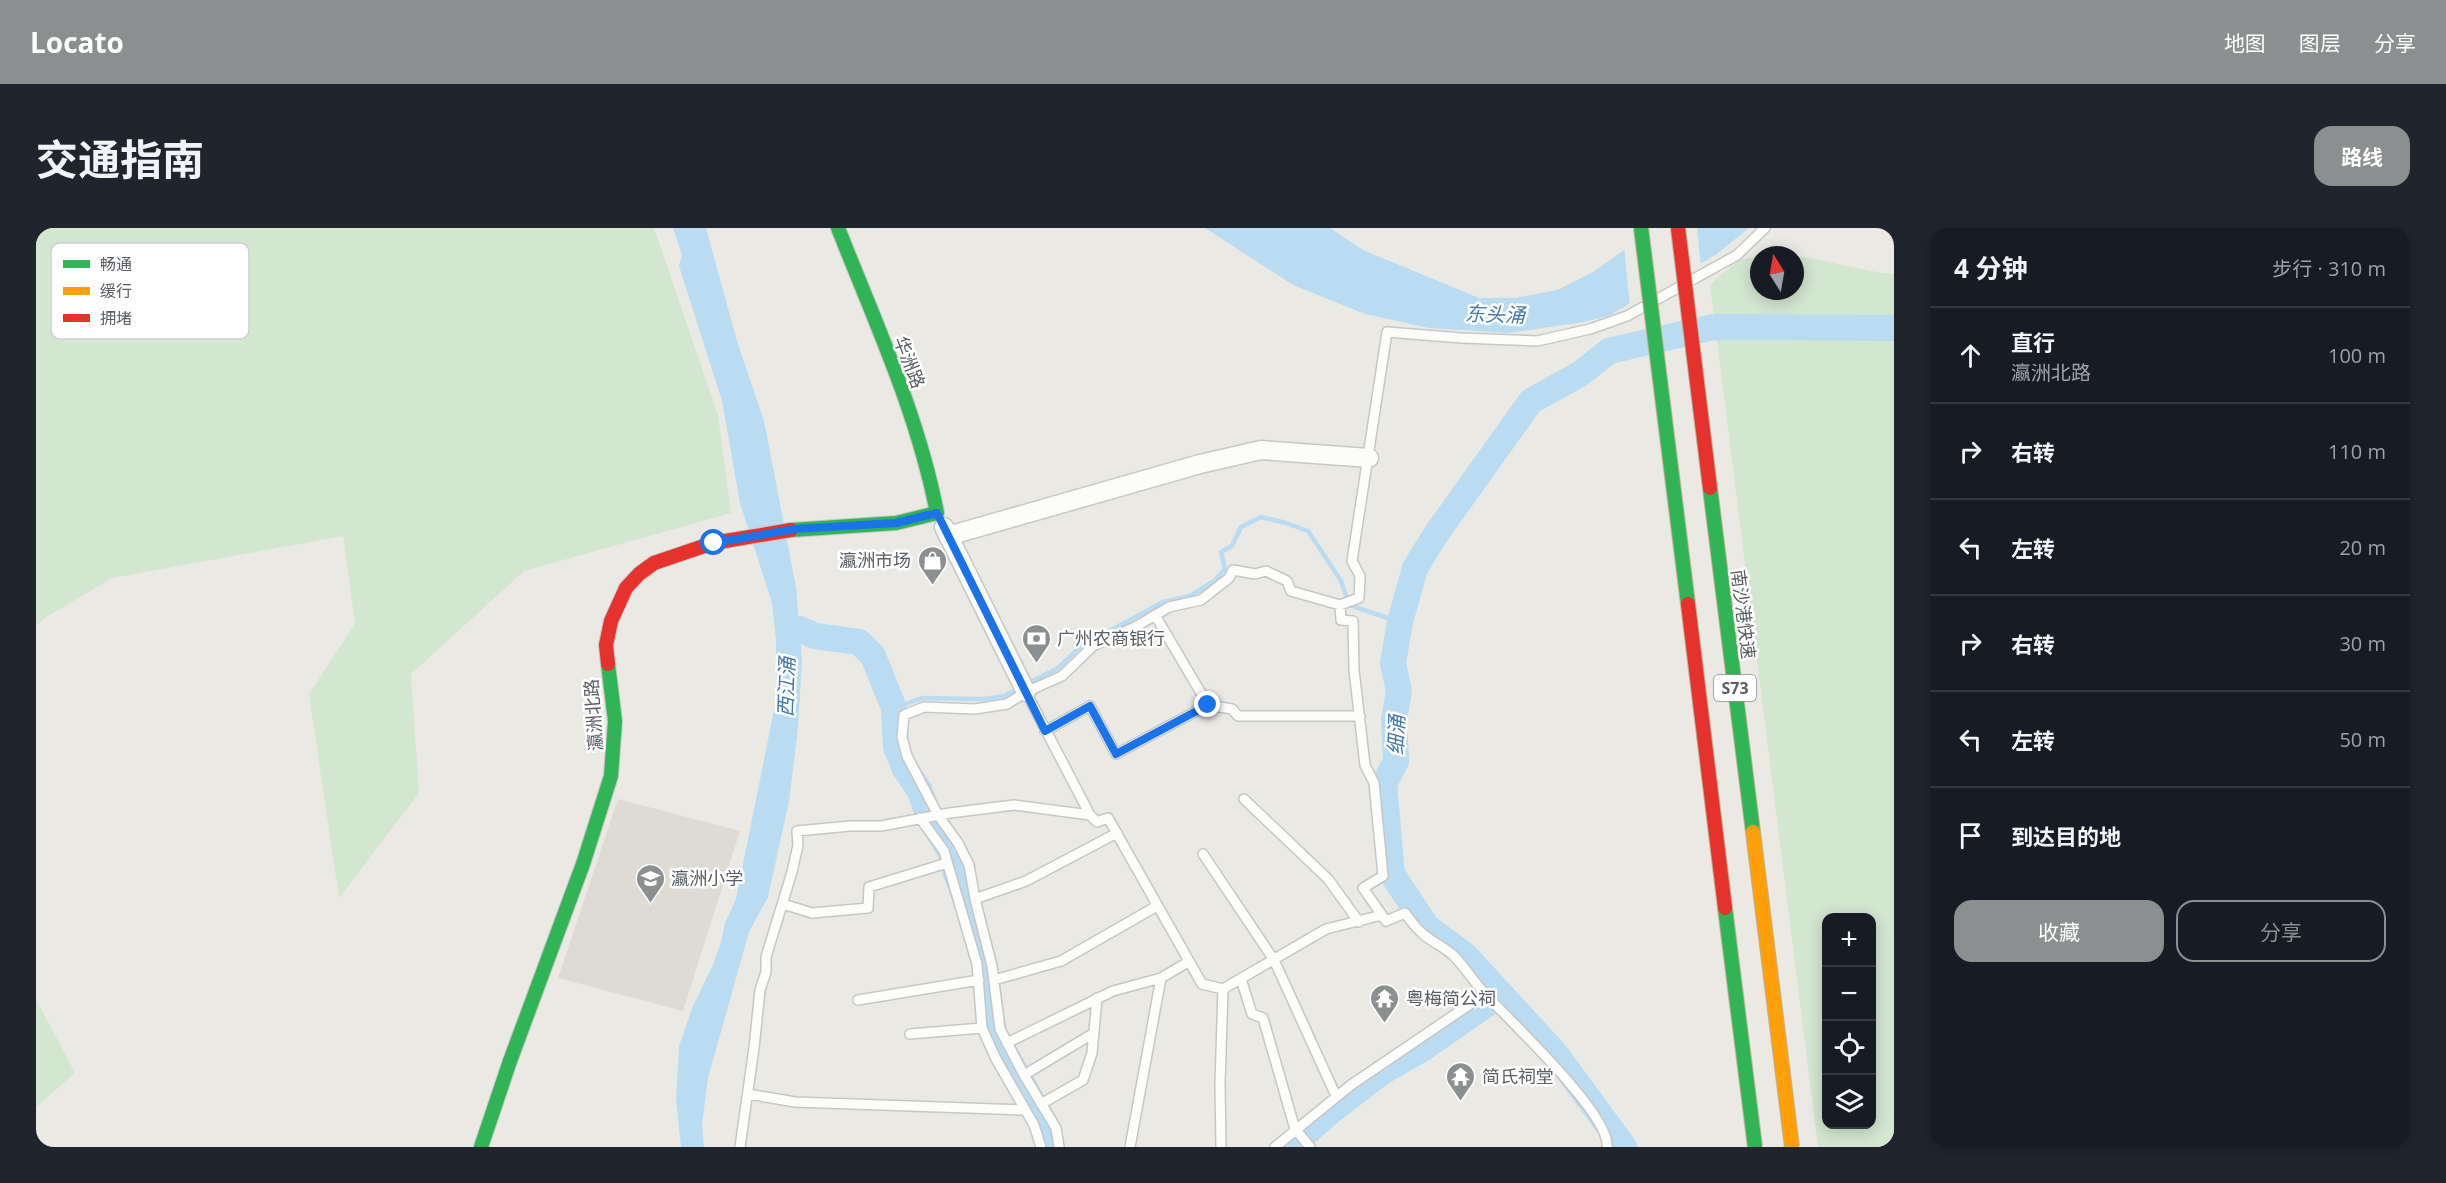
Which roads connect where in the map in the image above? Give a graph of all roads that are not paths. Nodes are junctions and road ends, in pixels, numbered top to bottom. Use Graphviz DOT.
graph roads {
  1 [pos="838,228"];
  2 [pos="1641,228"];
  3 [pos="1678,228"];
  4 [pos="1765,228"];
  5 [pos="1369,458"];
  6 [pos="937,513"];
  7 [pos="948,536"];
  8 [pos="1340,605"];
  9 [pos="1155,615"];
  10 [pos="1026,692"];
  11 [pos="1208,705"];
  12 [pos="1360,716"];
  13 [pos="1045,731"];
  14 [pos="1244,799"];
  15 [pos="938,815"];
  16 [pos="1090,815"];
  17 [pos="920,818"];
  18 [pos="1117,833"];
  19 [pos="1203,854"];
  20 [pos="947,863"];
  21 [pos="975,899"];
  22 [pos="783,904"];
  23 [pos="1157,906"];
  24 [pos="1382,915"];
  25 [pos="1359,922"];
  26 [pos="1274,960"];
  27 [pos="1188,962"];
  28 [pos="1161,978"];
  29 [pos="1240,979"];
  30 [pos="994,980"];
  31 [pos="979,981"];
  32 [pos="1223,989"];
  33 [pos="1485,994"];
  34 [pos="1097,998"];
  35 [pos="858,1000"];
  36 [pos="982,1028"];
  37 [pos="1094,1033"];
  38 [pos="910,1034"];
  39 [pos="1007,1043"];
  40 [pos="1024,1075"];
  41 [pos="748,1094"];
  42 [pos="1336,1096"];
  43 [pos="1041,1104"];
  44 [pos="1024,1110"];
  45 [pos="1294,1129"];
  46 [pos="481,1147"];
  47 [pos="740,1147"];
  48 [pos="1041,1147"];
  49 [pos="1059,1147"];
  50 [pos="1130,1147"];
  51 [pos="1221,1147"];
  52 [pos="1275,1147"];
  53 [pos="1310,1147"];
  54 [pos="1607,1147"];
  55 [pos="1755,1147"];
  56 [pos="1792,1147"];
  1 -- 6 [label="main road, 华洲路"];
  2 -- 55 [label="main road, S73, bridge"];
  3 -- 56 [label="main road, 南沙港快速 / S73, bridge"];
  4 -- 5 [label="lane"];
  5 -- 7 [label="street"];
  5 -- 8 [label="lane"];
  6 -- 7 [label="street"];
  6 -- 46 [label="main road, 瀛洲北路"];
  7 -- 10 [label="street"];
  8 -- 9 [label="lane"];
  8 -- 12 [label="lane"];
  9 -- 10 [label="lane"];
  9 -- 11 [label="lane"];
  10 -- 13 [label="lane"];
  10 -- 15 [label="lane"];
  11 -- 12 [label="lane"];
  11 -- 13 [label="lane"];
  12 -- 24 [label="lane"];
  13 -- 16 [label="lane"];
  14 -- 25 [label="lane"];
  15 -- 16 [label="lane"];
  15 -- 17 [label="lane"];
  15 -- 21 [label="lane"];
  16 -- 18 [label="lane"];
  17 -- 20 [label="lane"];
  17 -- 22 [label="lane"];
  18 -- 21 [label="lane"];
  18 -- 23 [label="lane"];
  19 -- 26 [label="lane"];
  20 -- 22 [label="lane"];
  20 -- 31 [label="lane"];
  21 -- 30 [label="lane"];
  22 -- 41 [label="lane"];
  23 -- 27 [label="lane"];
  23 -- 30 [label="lane"];
  24 -- 25 [label="lane"];
  24 -- 33 [label="lane"];
  25 -- 26 [label="lane"];
  26 -- 29 [label="lane"];
  26 -- 42 [label="lane"];
  27 -- 28 [label="lane"];
  27 -- 32 [label="lane"];
  28 -- 34 [label="lane"];
  28 -- 50 [label="lane"];
  29 -- 32 [label="lane"];
  29 -- 45 [label="lane"];
  30 -- 39 [label="lane"];
  31 -- 35 [label="lane"];
  31 -- 36 [label="lane"];
  32 -- 51 [label="lane"];
  33 -- 42 [label="lane"];
  33 -- 54 [label="lane"];
  34 -- 37 [label="lane"];
  34 -- 39 [label="lane"];
  36 -- 38 [label="lane"];
  36 -- 44 [label="lane"];
  37 -- 40 [label="lane"];
  37 -- 43 [label="lane"];
  39 -- 40 [label="lane"];
  40 -- 43 [label="lane"];
  41 -- 44 [label="lane"];
  41 -- 47 [label="lane"];
  42 -- 45 [label="lane"];
  43 -- 49 [label="lane"];
  44 -- 48 [label="lane"];
  45 -- 52 [label="lane"];
  45 -- 53 [label="lane"];
}
